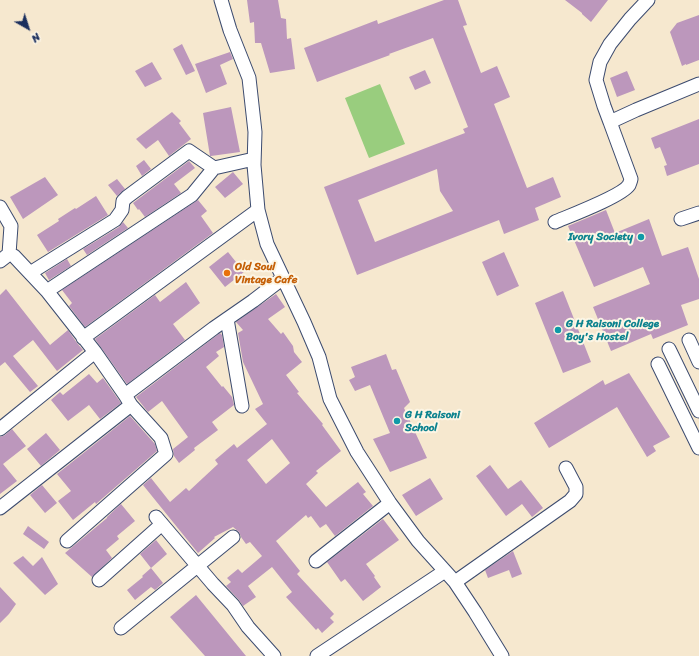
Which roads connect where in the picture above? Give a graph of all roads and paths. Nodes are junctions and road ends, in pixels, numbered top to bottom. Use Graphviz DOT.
graph roads {
  1 [pos="221,0"];
  2 [pos="648,0"];
  3 [pos="699,84"];
  4 [pos="610,122"];
  5 [pos="254,159"];
  6 [pos="214,168"];
  7 [pos="0,207"];
  8 [pos="258,210"];
  9 [pos="699,214"];
  10 [pos="681,219"];
  11 [pos="555,222"];
  12 [pos="5,258"];
  13 [pos="30,273"];
  14 [pos="283,278"];
  15 [pos="47,291"];
  16 [pos="227,319"];
  17 [pos="83,338"];
  18 [pos="688,340"];
  19 [pos="669,349"];
  20 [pos="95,352"];
  21 [pos="699,362"];
  22 [pos="658,364"];
  23 [pos="128,400"];
  24 [pos="242,406"];
  25 [pos="699,411"];
  26 [pos="0,429"];
  27 [pos="699,448"];
  28 [pos="566,468"];
  29 [pos="390,504"];
  30 [pos="0,508"];
  31 [pos="233,537"];
  32 [pos="67,541"];
  33 [pos="316,561"];
  34 [pos="197,566"];
  35 [pos="445,571"];
  36 [pos="99,580"];
  37 [pos="455,582"];
  38 [pos="122,628"];
  39 [pos="274,656"];
  40 [pos="317,656"];
  41 [pos="502,656"];
  1 -- 5 [label="street"];
  2 -- 4 [label="street"];
  3 -- 4 [label="street"];
  4 -- 11 [label="street"];
  5 -- 6 [label="street"];
  5 -- 8 [label="street"];
  6 -- 13 [label="street"];
  6 -- 15 [label="street"];
  7 -- 12 [label="street"];
  8 -- 14 [label="street"];
  8 -- 17 [label="street"];
  9 -- 10 [label="street"];
  12 -- 13 [label="street"];
  13 -- 15 [label="street"];
  14 -- 16 [label="street"];
  14 -- 29 [label="street"];
  15 -- 17 [label="street"];
  16 -- 23 [label="street"];
  16 -- 24 [label="street"];
  17 -- 20 [label="street"];
  18 -- 21 [label="street"];
  19 -- 25 [label="street"];
  20 -- 23 [label="street"];
  20 -- 26 [label="street"];
  22 -- 27 [label="street"];
  23 -- 30 [label="street"];
  23 -- 32 [label="street"];
  28 -- 37 [label="street"];
  29 -- 33 [label="street"];
  29 -- 35 [label="street"];
  31 -- 34 [label="street"];
  34 -- 36 [label="street"];
  34 -- 38 [label="street"];
  34 -- 39 [label="street"];
  35 -- 37 [label="street"];
  35 -- 40 [label="street"];
  37 -- 41 [label="street"];
}
